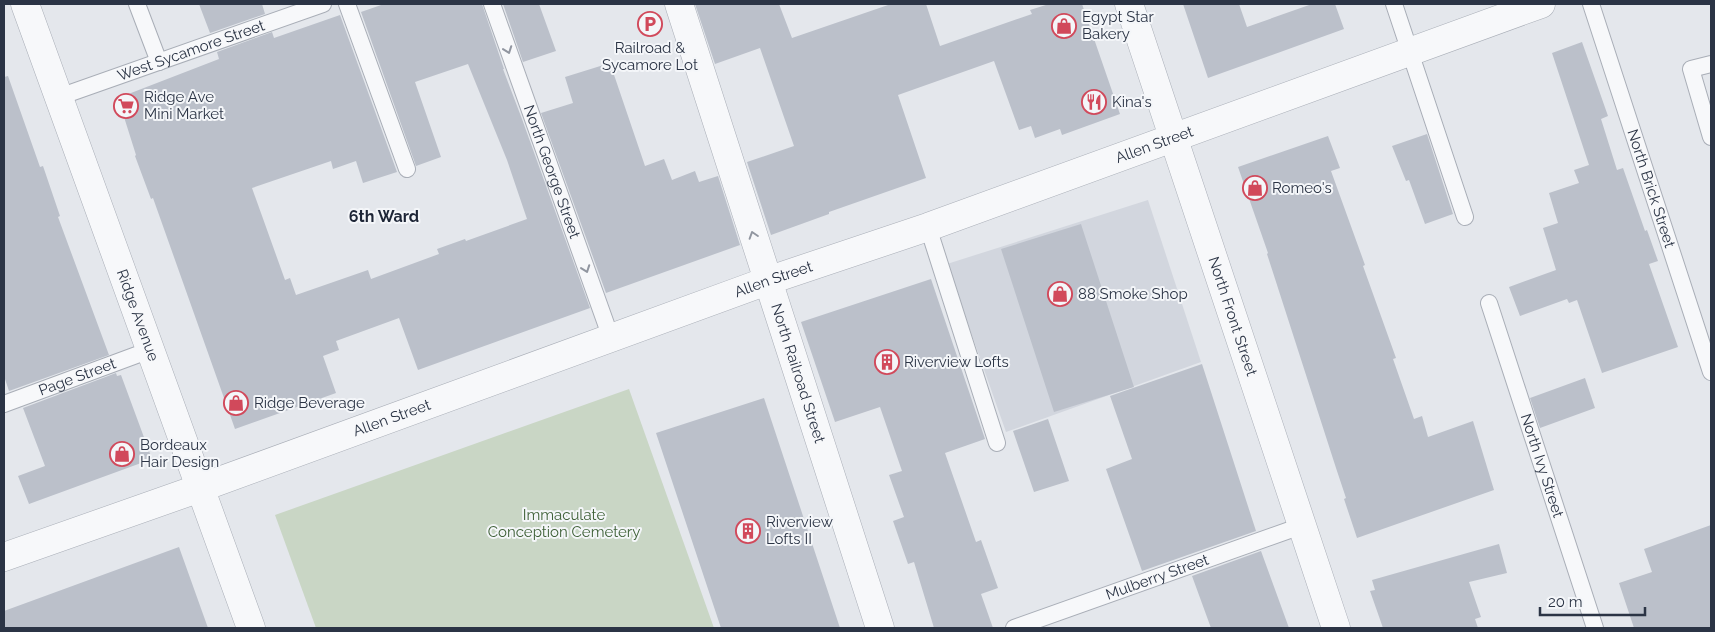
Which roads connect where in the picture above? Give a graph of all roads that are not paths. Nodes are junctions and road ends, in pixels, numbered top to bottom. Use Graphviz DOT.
graph roads {
  1 [pos="25,4"];
  2 [pos="137,4"];
  3 [pos="323,4"];
  4 [pos="346,4"];
  5 [pos="492,4"];
  6 [pos="679,4"];
  7 [pos="1129,4"];
  8 [pos="1394,4"];
  9 [pos="1541,4"];
  10 [pos="1591,4"];
  11 [pos="1410,51"];
  12 [pos="159,62"];
  13 [pos="1711,64"];
  14 [pos="59,97"];
  15 [pos="1711,137"];
  16 [pos="1174,138"];
  17 [pos="407,169"];
  18 [pos="1466,217"];
  19 [pos="928,227"];
  20 [pos="767,281"];
  21 [pos="1489,303"];
  22 [pos="611,338"];
  23 [pos="150,350"];
  24 [pos="1711,372"];
  25 [pos="4,404"];
  26 [pos="997,443"];
  27 [pos="200,488"];
  28 [pos="1301,526"];
  29 [pos="4,557"];
  30 [pos="251,628"];
  31 [pos="880,628"];
  32 [pos="1014,628"];
  33 [pos="1336,628"];
  34 [pos="1595,628"];
  1 -- 14 [label="street, Ridge Avenue"];
  2 -- 12 [label="lane"];
  3 -- 12 [label="lane, West Sycamore Street"];
  4 -- 17 [label="lane"];
  5 -- 22 [label="lane, North George Street, one-way"];
  20 -- 6 [label="street, North Railroad Street, one-way"];
  7 -- 16 [label="street, North Front Street"];
  8 -- 11 [label="lane"];
  9 -- 11 [label="street, Allen Street"];
  10 -- 24 [label="lane, North Brick Street"];
  11 -- 16 [label="street, Allen Street"];
  11 -- 18 [label="lane"];
  12 -- 14 [label="lane, West Sycamore Street"];
  13 -- 15 [label="lane"];
  14 -- 23 [label="street, Ridge Avenue"];
  16 -- 19 [label="street, Allen Street"];
  16 -- 28 [label="street, North Front Street"];
  19 -- 20 [label="street, Allen Street"];
  19 -- 26 [label="lane"];
  20 -- 22 [label="street, Allen Street"];
  20 -- 31 [label="street, North Railroad Street"];
  21 -- 34 [label="lane, North Ivy Street"];
  22 -- 27 [label="street, Allen Street"];
  23 -- 25 [label="lane, Page Street"];
  23 -- 27 [label="street, Ridge Avenue"];
  27 -- 29 [label="street, Allen Street"];
  27 -- 30 [label="street, Ridge Avenue"];
  28 -- 32 [label="lane, Mulberry Street"];
  28 -- 33 [label="street, North Front Street"];
}
